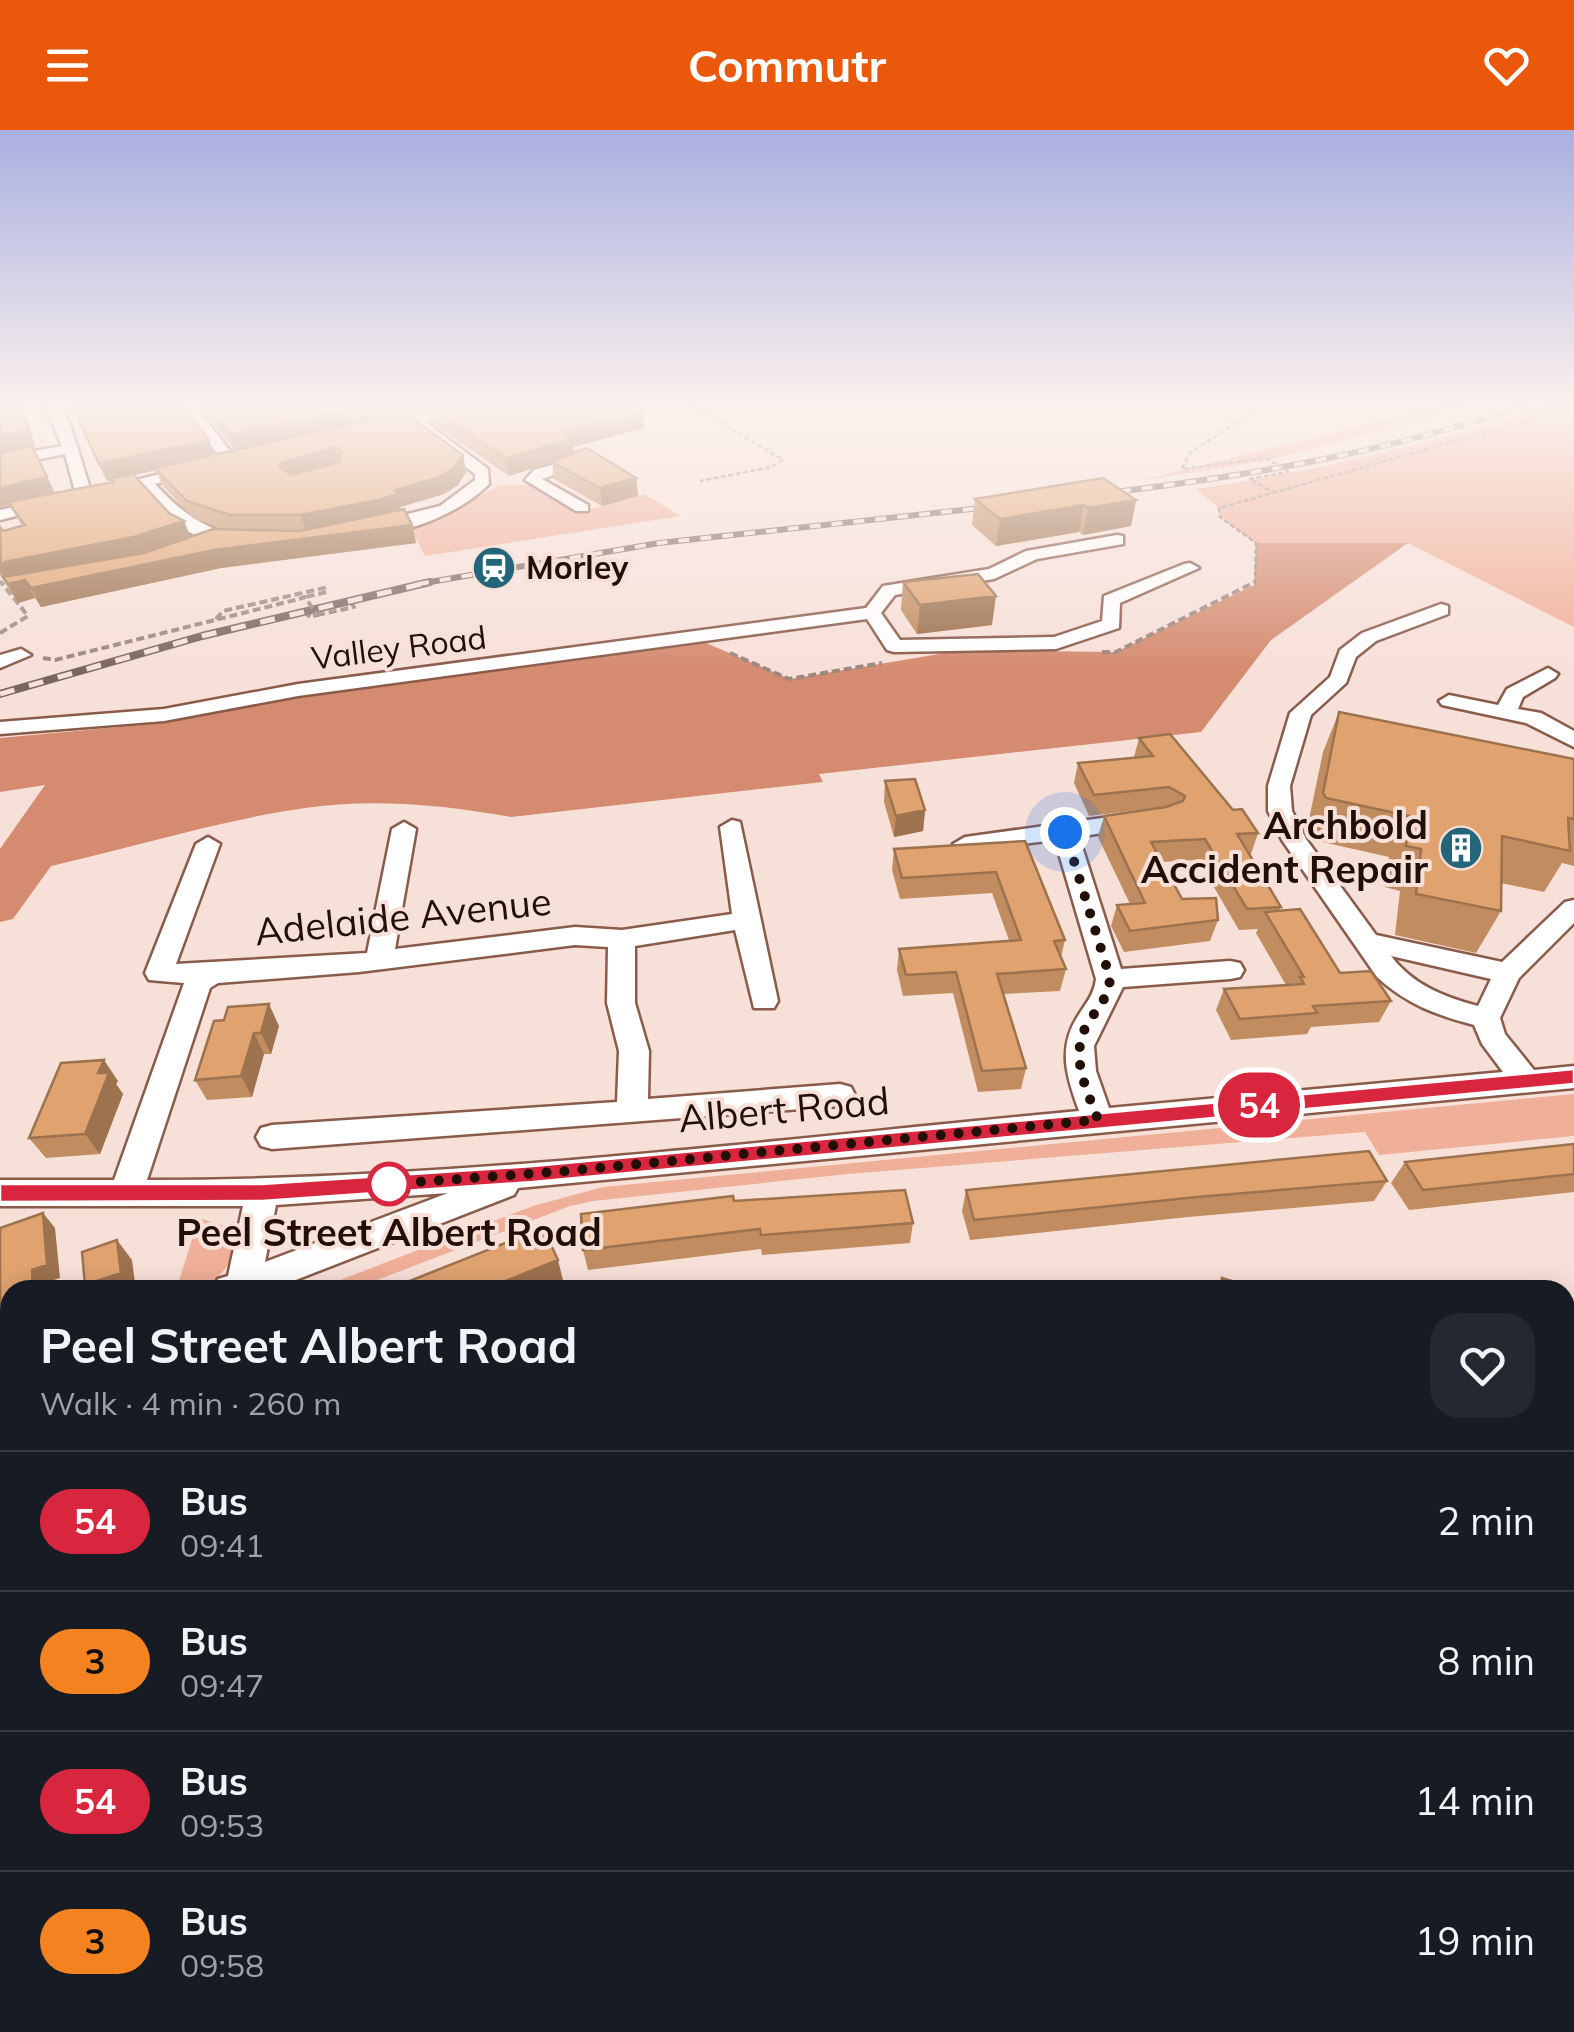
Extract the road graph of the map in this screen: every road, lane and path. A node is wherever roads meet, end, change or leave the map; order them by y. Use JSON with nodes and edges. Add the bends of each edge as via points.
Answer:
{"nodes":[{"id":1,"x":84,"y":495,"type":"edge"},
{"id":2,"x":157,"y":495,"type":"edge"},
{"id":3,"x":476,"y":495,"type":"edge"},
{"id":4,"x":546,"y":495,"type":"edge"},
{"id":5,"x":1263,"y":495,"type":"edge"},
{"id":6,"x":582,"y":508,"type":"dead end"},
{"id":7,"x":1219,"y":508,"type":"dead end"},
{"id":8,"x":4,"y":520,"type":"edge"},
{"id":9,"x":346,"y":532,"type":"edge"},
{"id":10,"x":216,"y":538,"type":"junction"},
{"id":11,"x":1118,"y":540,"type":"dead end"},
{"id":12,"x":257,"y":542,"type":"edge"},
{"id":13,"x":192,"y":551,"type":"edge"},
{"id":14,"x":1190,"y":568,"type":"dead end"},
{"id":15,"x":0,"y":581,"type":"edge"},
{"id":16,"x":20,"y":588,"type":"edge"},
{"id":17,"x":9,"y":591,"type":"junction"},
{"id":18,"x":302,"y":598,"type":"junction"},
{"id":19,"x":352,"y":604,"type":"dead end"},
{"id":20,"x":271,"y":605,"type":"junction"},
{"id":21,"x":1440,"y":610,"type":"dead end"},
{"id":22,"x":872,"y":613,"type":"junction"},
{"id":23,"x":317,"y":615,"type":"junction"},
{"id":24,"x":309,"y":616,"type":"dead end"},
{"id":25,"x":0,"y":633,"type":"edge"},
{"id":26,"x":20,"y":655,"type":"joint"},
{"id":27,"x":0,"y":662,"type":"edge"},
{"id":28,"x":1548,"y":674,"type":"dead end"},
{"id":29,"x":1449,"y":702,"type":"dead end"},
{"id":30,"x":1506,"y":713,"type":"junction"},
{"id":31,"x":0,"y":728,"type":"edge"},
{"id":32,"x":1574,"y":740,"type":"edge"},
{"id":33,"x":1163,"y":818,"type":"edge"},
{"id":34,"x":732,"y":826,"type":"dead end"},
{"id":35,"x":404,"y":829,"type":"dead end"},
{"id":36,"x":1065,"y":832,"type":"junction"},
{"id":37,"x":208,"y":844,"type":"dead end"},
{"id":38,"x":965,"y":844,"type":"edge"},
{"id":39,"x":1574,"y":908,"type":"edge"},
{"id":40,"x":746,"y":920,"type":"junction"},
{"id":41,"x":622,"y":939,"type":"junction"},
{"id":42,"x":1368,"y":942,"type":"junction"},
{"id":43,"x":379,"y":960,"type":"junction"},
{"id":44,"x":1230,"y":970,"type":"dead end"},
{"id":45,"x":1508,"y":973,"type":"junction"},
{"id":46,"x":211,"y":974,"type":"junction"},
{"id":47,"x":1110,"y":978,"type":"junction"},
{"id":48,"x":764,"y":1001,"type":"dead end"},
{"id":49,"x":1486,"y":1018,"type":"junction"},
{"id":50,"x":1574,"y":1076,"type":"edge"},
{"id":51,"x":1525,"y":1080,"type":"junction"},
{"id":52,"x":840,"y":1095,"type":"dead end"},
{"id":53,"x":632,"y":1112,"type":"junction"},
{"id":54,"x":1098,"y":1120,"type":"junction"},
{"id":55,"x":272,"y":1137,"type":"dead end"},
{"id":56,"x":533,"y":1174,"type":"junction"},
{"id":57,"x":0,"y":1193,"type":"edge"},
{"id":58,"x":126,"y":1193,"type":"junction"},
{"id":59,"x":262,"y":1193,"type":"junction"},
{"id":60,"x":239,"y":1280,"type":"edge"},
{"id":61,"x":258,"y":1280,"type":"edge"}],
"edges":[{"from":1,"to":8,"type":"street"},
{"from":2,"to":10,"type":"street","via":[[186,526]]},
{"from":3,"to":9,"type":"street","via":[[436,513]]},
{"from":4,"to":6,"type":"street"},
{"from":5,"to":7,"type":"path"},
{"from":10,"to":12,"type":"street"},
{"from":10,"to":13,"type":"street"},
{"from":11,"to":22,"type":"street","via":[[1032,556],[994,574],[889,590]]},
{"from":14,"to":22,"type":"street","via":[[1111,600],[1112,624],[1056,643],[894,646]]},
{"from":15,"to":17,"type":"path"},
{"from":16,"to":17,"type":"path"},
{"from":17,"to":25,"type":"path","via":[[28,616]]},
{"from":18,"to":20,"type":"path"},
{"from":18,"to":20,"type":"path","via":[[327,592]]},
{"from":18,"to":23,"type":"path","bridge":true},
{"from":19,"to":23,"type":"path"},
{"from":20,"to":26,"type":"path","via":[[55,660]]},
{"from":21,"to":42,"type":"street","via":[[1368,638],[1348,654],[1339,679],[1301,713],[1304,735],[1278,786],[1280,811],[1294,840]]},
{"from":22,"to":31,"type":"street","name":"Valley Road","via":[[264,695],[164,715]]},
{"from":23,"to":24,"type":"path","bridge":true},
{"from":26,"to":27,"type":"street"},
{"from":28,"to":30,"type":"street","via":[[1514,693]]},
{"from":29,"to":30,"type":"street"},
{"from":30,"to":32,"type":"street","via":[[1533,718]]},
{"from":33,"to":36,"type":"street"},
{"from":34,"to":40,"type":"street"},
{"from":35,"to":43,"type":"street"},
{"from":36,"to":38,"type":"street"},
{"from":36,"to":47,"type":"street"},
{"from":37,"to":46,"type":"street","via":[[159,973]]},
{"from":39,"to":45,"type":"street"},
{"from":40,"to":41,"type":"street","name":"Adelaide Avenue"},
{"from":40,"to":48,"type":"street"},
{"from":41,"to":43,"type":"street","name":"Adelaide Avenue","via":[[575,936]]},
{"from":41,"to":53,"type":"street","via":[[621,1003],[634,1051]]},
{"from":42,"to":45,"type":"street"},
{"from":42,"to":49,"type":"street","via":[[1407,988],[1440,1006]]},
{"from":43,"to":46,"type":"street","name":"Adelaide Avenue"},
{"from":44,"to":47,"type":"street"},
{"from":45,"to":49,"type":"street"},
{"from":46,"to":58,"type":"street","name":"Adelaide Avenue","via":[[198,983]]},
{"from":47,"to":54,"type":"street","via":[[1078,1046]]},
{"from":49,"to":51,"type":"street","via":[[1492,1037]]},
{"from":50,"to":51,"type":"street","name":"Albert Road"},
{"from":51,"to":54,"type":"street","name":"Albert Road"},
{"from":52,"to":53,"type":"street"},
{"from":53,"to":55,"type":"street"},
{"from":54,"to":56,"type":"street","name":"Albert Road"},
{"from":56,"to":59,"type":"street","name":"Albert Road"},
{"from":56,"to":61,"type":"street"},
{"from":57,"to":58,"type":"street","name":"Albert Road"},
{"from":58,"to":59,"type":"street","name":"Albert Road"},
{"from":59,"to":60,"type":"street"}]}
